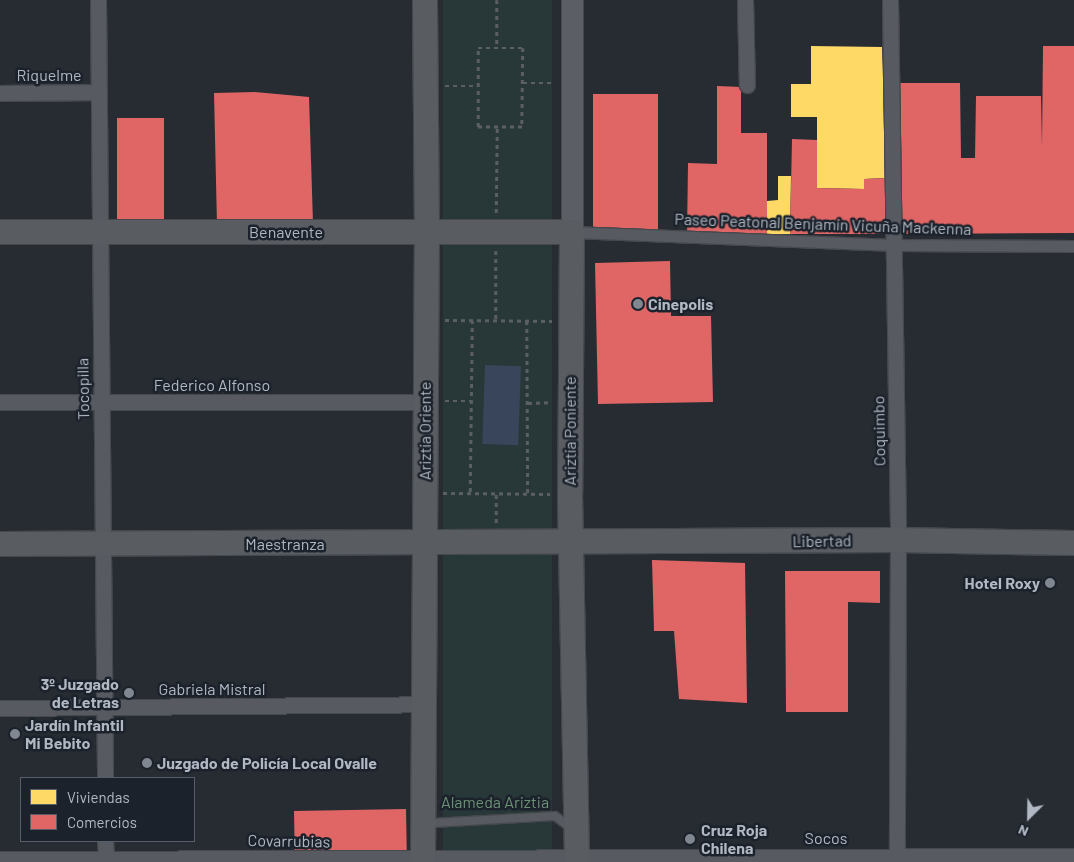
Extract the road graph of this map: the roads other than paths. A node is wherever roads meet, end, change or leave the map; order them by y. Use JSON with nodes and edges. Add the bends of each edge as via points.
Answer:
{"nodes":[{"id":1,"x":98,"y":0,"type":"edge"},
{"id":2,"x":425,"y":0,"type":"edge"},
{"id":3,"x":572,"y":0,"type":"edge"},
{"id":4,"x":745,"y":0,"type":"edge"},
{"id":5,"x":890,"y":0,"type":"edge"},
{"id":6,"x":747,"y":85,"type":"dead end"},
{"id":7,"x":99,"y":92,"type":"junction"},
{"id":8,"x":0,"y":93,"type":"edge"},
{"id":9,"x":0,"y":232,"type":"edge"},
{"id":10,"x":100,"y":232,"type":"junction"},
{"id":11,"x":427,"y":232,"type":"junction"},
{"id":12,"x":572,"y":232,"type":"junction"},
{"id":13,"x":895,"y":245,"type":"junction"},
{"id":14,"x":1074,"y":246,"type":"edge"},
{"id":15,"x":0,"y":402,"type":"edge"},
{"id":16,"x":101,"y":402,"type":"junction"},
{"id":17,"x":425,"y":402,"type":"junction"},
{"id":18,"x":898,"y":540,"type":"junction"},
{"id":19,"x":1074,"y":543,"type":"edge"},
{"id":20,"x":0,"y":544,"type":"edge"},
{"id":21,"x":104,"y":544,"type":"junction"},
{"id":22,"x":424,"y":544,"type":"junction"},
{"id":23,"x":571,"y":544,"type":"junction"},
{"id":24,"x":423,"y":704,"type":"junction"},
{"id":25,"x":105,"y":707,"type":"junction"},
{"id":26,"x":0,"y":708,"type":"edge"},
{"id":27,"x":105,"y":777,"type":"edge"},
{"id":28,"x":577,"y":832,"type":"junction"},
{"id":29,"x":423,"y":834,"type":"junction"},
{"id":30,"x":106,"y":842,"type":"edge"},
{"id":31,"x":1074,"y":856,"type":"edge"},
{"id":32,"x":106,"y":857,"type":"junction"},
{"id":33,"x":0,"y":859,"type":"edge"},
{"id":34,"x":577,"y":859,"type":"edge"},
{"id":35,"x":897,"y":859,"type":"edge"},
{"id":36,"x":423,"y":861,"type":"edge"}],
"edges":[{"from":1,"to":7,"type":"street","name":"Tocopilla"},
{"from":2,"to":11,"type":"main road","name":"Ariztía Oriente"},
{"from":3,"to":12,"type":"main road","name":"Ariztía Poniente"},
{"from":4,"to":6,"type":"street"},
{"from":5,"to":13,"type":"street","name":"Coquimbo"},
{"from":7,"to":8,"type":"street","name":"Riquelme"},
{"from":7,"to":10,"type":"street","name":"Tocopilla"},
{"from":9,"to":10,"type":"main road","name":"Benavente"},
{"from":10,"to":11,"type":"main road","name":"Benavente"},
{"from":10,"to":16,"type":"street","name":"Tocopilla"},
{"from":11,"to":12,"type":"main road","name":"Benavente"},
{"from":11,"to":17,"type":"main road","name":"Ariztía Oriente"},
{"from":12,"to":13,"type":"street","name":"Paseo Peatonal Benjamín Vicuña Mackenna"},
{"from":12,"to":23,"type":"main road","name":"Ariztía Poniente"},
{"from":13,"to":14,"type":"street","name":"Paseo Peatonal Benjamín Vicuña Mackenna"},
{"from":13,"to":18,"type":"street","name":"Coquimbo"},
{"from":15,"to":16,"type":"street","name":"Federico Alfonso"},
{"from":16,"to":17,"type":"street","name":"Federico Alfonso"},
{"from":16,"to":21,"type":"street","name":"Tocopilla"},
{"from":17,"to":22,"type":"main road","name":"Ariztía Oriente"},
{"from":18,"to":19,"type":"main road","name":"Libertad"},
{"from":18,"to":23,"type":"main road","name":"Libertad"},
{"from":18,"to":35,"type":"street","name":"Coquimbo"},
{"from":20,"to":21,"type":"main road","name":"Maestranza"},
{"from":21,"to":22,"type":"main road","name":"Maestranza"},
{"from":21,"to":25,"type":"street","name":"Tocopilla"},
{"from":22,"to":23,"type":"main road","name":"Maestranza"},
{"from":22,"to":24,"type":"main road","name":"Ariztía Oriente"},
{"from":23,"to":28,"type":"main road","name":"Ariztía Poniente"},
{"from":24,"to":25,"type":"street","name":"Gabriela Mistral"},
{"from":24,"to":29,"type":"main road","name":"Ariztía Oriente"},
{"from":25,"to":26,"type":"street","name":"Gabriela Mistral"},
{"from":25,"to":27,"type":"street","name":"Tocopilla"},
{"from":28,"to":29,"type":"lane","via":[[555,816],[433,823]]},
{"from":28,"to":34,"type":"main road","name":"Ariztía Poniente"},
{"from":29,"to":36,"type":"main road","name":"Ariztía Oriente"},
{"from":30,"to":32,"type":"street"},
{"from":31,"to":35,"type":"street","name":"Socos"},
{"from":32,"to":33,"type":"street","name":"Covarrubias"},
{"from":32,"to":36,"type":"street","name":"Covarrubias"},
{"from":34,"to":35,"type":"street","name":"Socos"},
{"from":34,"to":36,"type":"street","name":"Covarrubias"}]}
